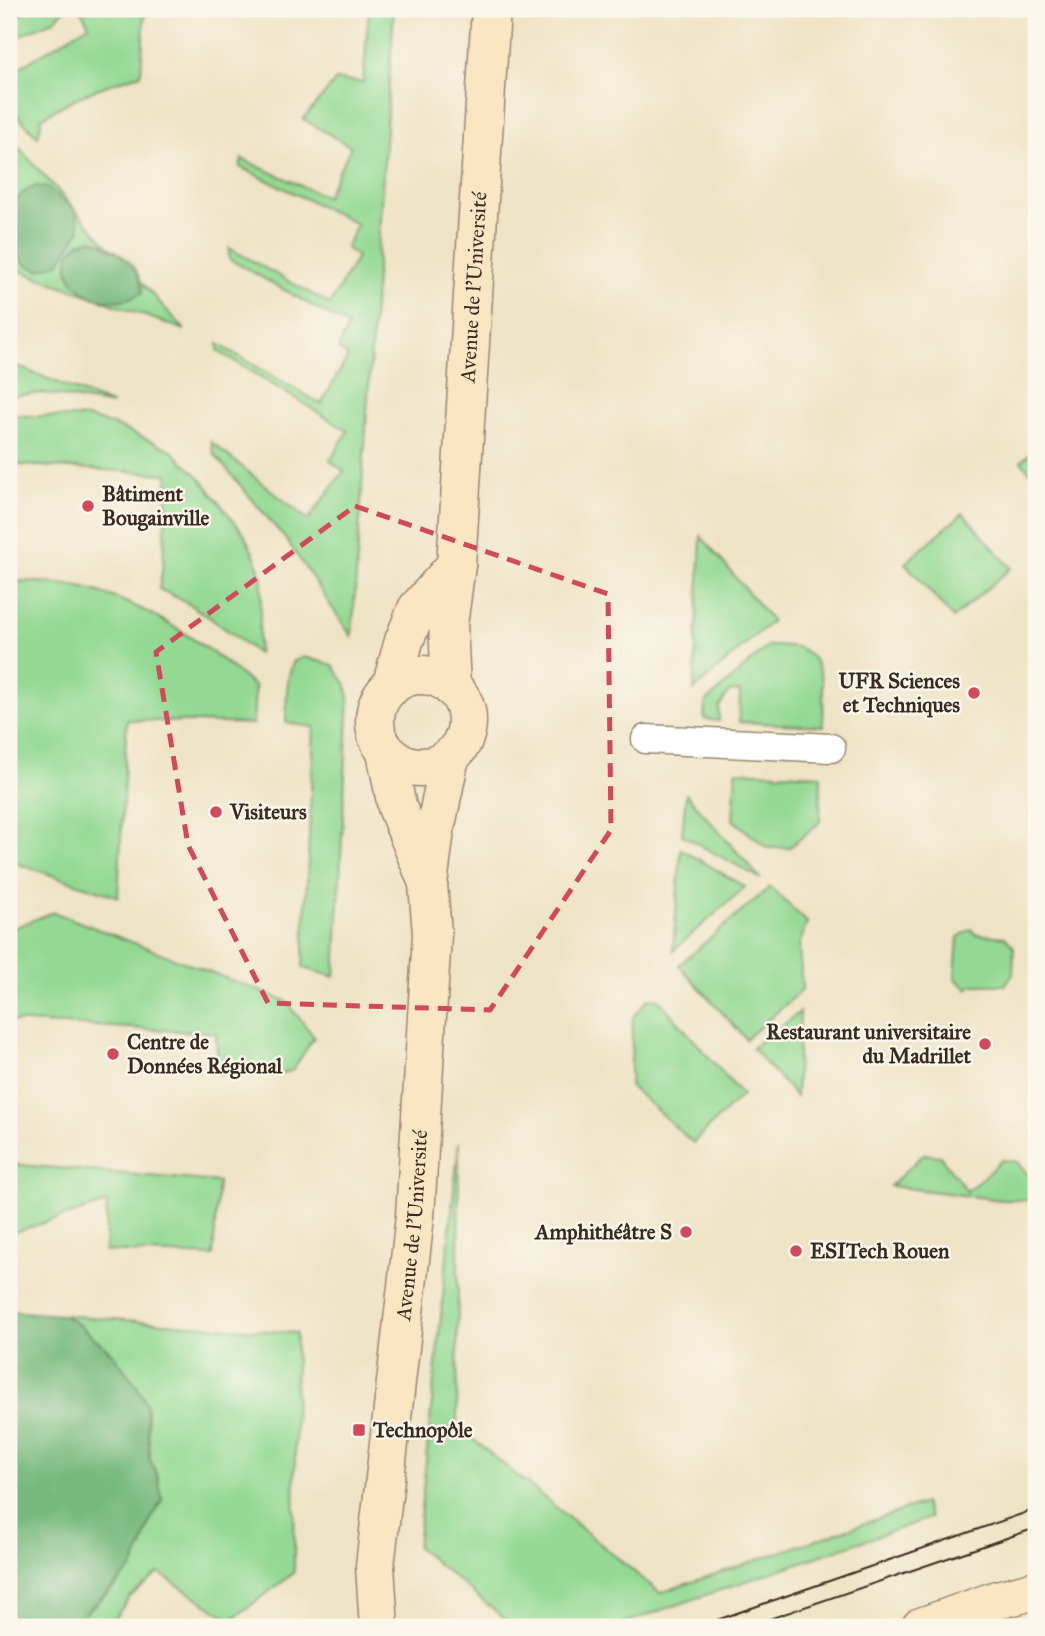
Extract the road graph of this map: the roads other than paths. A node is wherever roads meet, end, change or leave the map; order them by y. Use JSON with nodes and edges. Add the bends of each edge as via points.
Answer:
{"nodes":[{"id":1,"x":491,"y":9,"type":"edge"},
{"id":2,"x":456,"y":565,"type":"junction"},
{"id":3,"x":391,"y":687,"type":"junction"},
{"id":4,"x":451,"y":687,"type":"junction"},
{"id":5,"x":646,"y":739,"type":"dead end"},
{"id":6,"x":831,"y":748,"type":"dead end"},
{"id":7,"x":386,"y":752,"type":"junction"},
{"id":8,"x":450,"y":757,"type":"junction"},
{"id":9,"x":428,"y":884,"type":"junction"},
{"id":10,"x":374,"y":1566,"type":"junction"},
{"id":11,"x":1036,"y":1590,"type":"edge"},
{"id":12,"x":352,"y":1627,"type":"edge"},
{"id":13,"x":379,"y":1627,"type":"edge"},
{"id":14,"x":921,"y":1627,"type":"edge"}],
"edges":[{"from":1,"to":2,"type":"street","name":"Avenue de l'Université"},
{"from":2,"to":3,"type":"street","via":[[417,610]]},
{"from":2,"to":4,"type":"street","name":"Avenue de l'Université","via":[[448,625]]},
{"from":3,"to":4,"type":"street","via":[[415,676]]},
{"from":3,"to":7,"type":"street","via":[[376,709],[378,739]]},
{"from":4,"to":8,"type":"street","via":[[463,703],[466,719],[458,749]]},
{"from":5,"to":6,"type":"street"},
{"from":7,"to":8,"type":"street","via":[[418,767]]},
{"from":7,"to":9,"type":"street","name":"Avenue de l'Université","via":[[397,807]]},
{"from":8,"to":9,"type":"street","name":"Avenue de l'Université"},
{"from":9,"to":10,"type":"street","name":"Avenue de l'Université","via":[[432,934],[415,1216]]},
{"from":10,"to":12,"type":"street","name":"Avenue de l'Université"},
{"from":10,"to":13,"type":"street","name":"Avenue de l'Université"},
{"from":11,"to":14,"type":"street"}]}
